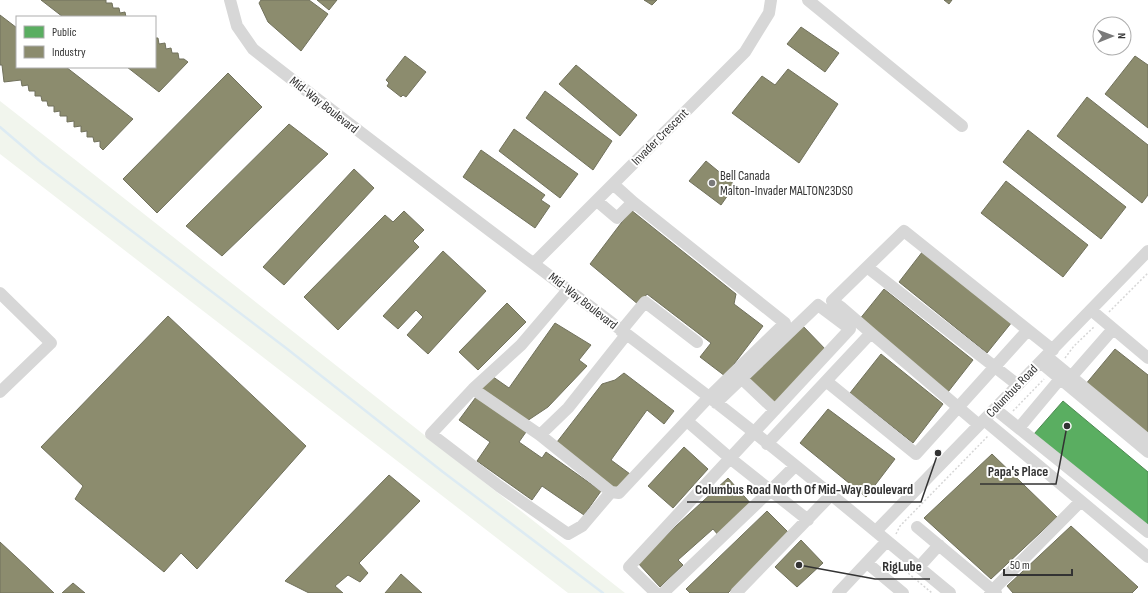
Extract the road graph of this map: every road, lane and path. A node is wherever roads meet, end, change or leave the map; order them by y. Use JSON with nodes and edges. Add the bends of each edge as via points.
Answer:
{"nodes":[{"id":1,"x":230,"y":0,"type":"edge"},
{"id":2,"x":771,"y":0,"type":"edge"},
{"id":3,"x":808,"y":0,"type":"edge"},
{"id":4,"x":962,"y":126,"type":"dead end"},
{"id":5,"x":613,"y":184,"type":"junction"},
{"id":6,"x":597,"y":200,"type":"junction"},
{"id":7,"x":633,"y":202,"type":"junction"},
{"id":8,"x":1147,"y":254,"type":"edge"},
{"id":9,"x":534,"y":263,"type":"junction"},
{"id":10,"x":867,"y":267,"type":"junction"},
{"id":11,"x":1148,"y":273,"type":"edge"},
{"id":12,"x":568,"y":290,"type":"junction"},
{"id":13,"x":0,"y":293,"type":"edge"},
{"id":14,"x":1115,"y":306,"type":"dead end"},
{"id":15,"x":1091,"y":310,"type":"junction"},
{"id":16,"x":838,"y":313,"type":"junction"},
{"id":17,"x":1097,"y":324,"type":"dead end"},
{"id":18,"x":850,"y":329,"type":"junction"},
{"id":19,"x":1114,"y":329,"type":"junction"},
{"id":20,"x":1028,"y":330,"type":"junction"},
{"id":21,"x":623,"y":333,"type":"junction"},
{"id":22,"x":867,"y":337,"type":"junction"},
{"id":23,"x":697,"y":342,"type":"dead end"},
{"id":24,"x":1046,"y":356,"type":"junction"},
{"id":25,"x":1148,"y":358,"type":"edge"},
{"id":26,"x":1063,"y":360,"type":"dead end"},
{"id":27,"x":994,"y":366,"type":"junction"},
{"id":28,"x":1046,"y":376,"type":"dead end"},
{"id":29,"x":741,"y":378,"type":"junction"},
{"id":30,"x":1066,"y":378,"type":"junction"},
{"id":31,"x":826,"y":381,"type":"junction"},
{"id":32,"x":1018,"y":385,"type":"junction"},
{"id":33,"x":473,"y":389,"type":"junction"},
{"id":34,"x":0,"y":392,"type":"edge"},
{"id":35,"x":713,"y":400,"type":"junction"},
{"id":36,"x":958,"y":407,"type":"junction"},
{"id":37,"x":995,"y":409,"type":"junction"},
{"id":38,"x":775,"y":410,"type":"junction"},
{"id":39,"x":1010,"y":414,"type":"dead end"},
{"id":40,"x":687,"y":421,"type":"junction"},
{"id":41,"x":982,"y":422,"type":"junction"},
{"id":42,"x":1020,"y":428,"type":"junction"},
{"id":43,"x":754,"y":433,"type":"junction"},
{"id":44,"x":540,"y":435,"type":"junction"},
{"id":45,"x":986,"y":438,"type":"dead end"},
{"id":46,"x":1148,"y":440,"type":"edge"},
{"id":47,"x":767,"y":444,"type":"junction"},
{"id":48,"x":1148,"y":452,"type":"edge"},
{"id":49,"x":730,"y":459,"type":"junction"},
{"id":50,"x":794,"y":466,"type":"junction"},
{"id":51,"x":611,"y":492,"type":"junction"},
{"id":52,"x":773,"y":492,"type":"junction"},
{"id":53,"x":831,"y":495,"type":"junction"},
{"id":54,"x":1080,"y":502,"type":"junction"},
{"id":55,"x":808,"y":520,"type":"junction"},
{"id":56,"x":900,"y":526,"type":"dead end"},
{"id":57,"x":917,"y":527,"type":"dead end"},
{"id":58,"x":876,"y":531,"type":"junction"},
{"id":59,"x":1148,"y":532,"type":"edge"},
{"id":60,"x":887,"y":540,"type":"junction"},
{"id":61,"x":939,"y":545,"type":"junction"},
{"id":62,"x":1148,"y":558,"type":"edge"},
{"id":63,"x":895,"y":562,"type":"dead end"},
{"id":64,"x":867,"y":563,"type":"junction"},
{"id":65,"x":918,"y":567,"type":"junction"},
{"id":66,"x":948,"y":592,"type":"edge"},
{"id":67,"x":993,"y":592,"type":"edge"},
{"id":68,"x":656,"y":593,"type":"edge"},
{"id":69,"x":663,"y":593,"type":"edge"},
{"id":70,"x":674,"y":593,"type":"edge"},
{"id":71,"x":736,"y":593,"type":"edge"},
{"id":72,"x":838,"y":593,"type":"edge"},
{"id":73,"x":903,"y":593,"type":"edge"},
{"id":74,"x":932,"y":593,"type":"edge"}],
"edges":[{"from":1,"to":9,"type":"street","name":"Mid-Way Boulevard","via":[[236,26],[253,49],[387,154]]},
{"from":2,"to":5,"type":"street","name":"Invader Crescent","via":[[769,13],[745,52]]},
{"from":3,"to":4,"type":"street"},
{"from":5,"to":6,"type":"street","name":"Invader Crescent"},
{"from":5,"to":7,"type":"street"},
{"from":6,"to":7,"type":"street","via":[[617,218]]},
{"from":6,"to":9,"type":"street","name":"Invader Crescent"},
{"from":7,"to":35,"type":"street","via":[[785,323]]},
{"from":8,"to":15,"type":"street","name":"Columbus Road"},
{"from":9,"to":12,"type":"street","name":"Mid-Way Boulevard"},
{"from":10,"to":16,"type":"street","via":[[832,301]]},
{"from":10,"to":20,"type":"street","via":[[904,231]]},
{"from":10,"to":27,"type":"street"},
{"from":11,"to":14,"type":"path"},
{"from":12,"to":21,"type":"street","name":"Mid-Way Boulevard"},
{"from":12,"to":33,"type":"street","via":[[521,345]]},
{"from":13,"to":34,"type":"street","via":[[51,343]]},
{"from":15,"to":19,"type":"street"},
{"from":15,"to":24,"type":"street","name":"Columbus Road"},
{"from":16,"to":18,"type":"street"},
{"from":16,"to":22,"type":"street"},
{"from":16,"to":29,"type":"street","via":[[818,305]]},
{"from":17,"to":26,"type":"path"},
{"from":18,"to":22,"type":"street"},
{"from":18,"to":38,"type":"street"},
{"from":19,"to":25,"type":"street"},
{"from":19,"to":30,"type":"street"},
{"from":20,"to":24,"type":"street"},
{"from":20,"to":27,"type":"street"},
{"from":21,"to":23,"type":"street","via":[[645,302]]},
{"from":21,"to":35,"type":"street","name":"Mid-Way Boulevard"},
{"from":21,"to":44,"type":"street","via":[[568,408]]},
{"from":22,"to":31,"type":"street"},
{"from":22,"to":36,"type":"street"},
{"from":24,"to":30,"type":"street"},
{"from":24,"to":32,"type":"street","name":"Columbus Road"},
{"from":27,"to":32,"type":"street"},
{"from":27,"to":36,"type":"street"},
{"from":28,"to":39,"type":"path"},
{"from":29,"to":35,"type":"street"},
{"from":29,"to":38,"type":"street"},
{"from":30,"to":42,"type":"street"},
{"from":30,"to":46,"type":"street"},
{"from":30,"to":48,"type":"street"},
{"from":31,"to":36,"type":"street","via":[[916,454]]},
{"from":31,"to":47,"type":"street"},
{"from":32,"to":37,"type":"street","name":"Columbus Road"},
{"from":33,"to":44,"type":"street"},
{"from":33,"to":51,"type":"street","via":[[431,434],[499,486],[568,534],[582,526]]},
{"from":35,"to":40,"type":"street"},
{"from":35,"to":43,"type":"street","name":"Mid-Way Boulevard"},
{"from":36,"to":41,"type":"street"},
{"from":37,"to":41,"type":"street","name":"Columbus Road"},
{"from":37,"to":42,"type":"street"},
{"from":38,"to":43,"type":"street"},
{"from":40,"to":49,"type":"street"},
{"from":40,"to":51,"type":"street","via":[[619,493]]},
{"from":41,"to":54,"type":"street"},
{"from":41,"to":58,"type":"street","name":"Columbus Road"},
{"from":42,"to":59,"type":"street"},
{"from":43,"to":47,"type":"street","name":"Mid-Way Boulevard"},
{"from":43,"to":49,"type":"street"},
{"from":44,"to":51,"type":"street"},
{"from":45,"to":56,"type":"path"},
{"from":47,"to":50,"type":"street","name":"Mid-Way Boulevard"},
{"from":49,"to":52,"type":"street"},
{"from":49,"to":68,"type":"street","via":[[629,567]]},
{"from":50,"to":52,"type":"street"},
{"from":50,"to":53,"type":"street","name":"Mid-Way Boulevard"},
{"from":52,"to":55,"type":"street"},
{"from":52,"to":69,"type":"street"},
{"from":52,"to":70,"type":"street"},
{"from":53,"to":55,"type":"street"},
{"from":53,"to":58,"type":"street","name":"Mid-Way Boulevard"},
{"from":54,"to":62,"type":"street"},
{"from":54,"to":67,"type":"street"},
{"from":55,"to":71,"type":"street"},
{"from":57,"to":61,"type":"street"},
{"from":58,"to":60,"type":"street","name":"Mid-Way Boulevard"},
{"from":60,"to":64,"type":"street"},
{"from":60,"to":65,"type":"street","name":"Mid-Way Boulevard"},
{"from":61,"to":65,"type":"street"},
{"from":61,"to":67,"type":"street"},
{"from":63,"to":74,"type":"path"},
{"from":64,"to":72,"type":"street"},
{"from":64,"to":73,"type":"street"},
{"from":65,"to":66,"type":"street","name":"Mid-Way Boulevard"}]}
